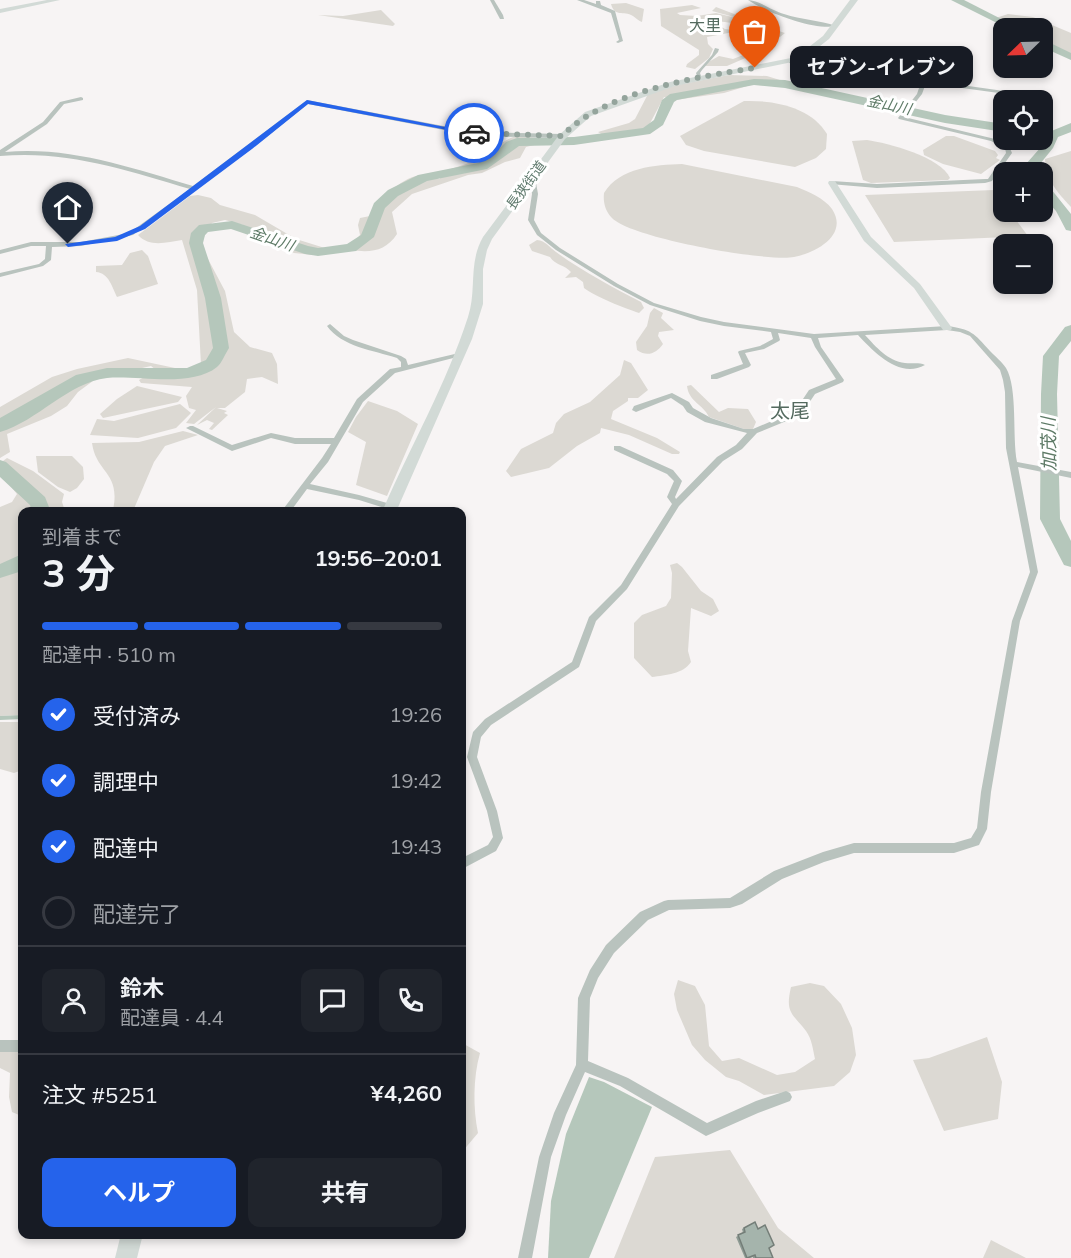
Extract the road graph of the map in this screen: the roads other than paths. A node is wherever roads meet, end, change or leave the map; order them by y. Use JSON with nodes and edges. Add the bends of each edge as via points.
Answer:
{"nodes":[{"id":1,"x":57,"y":0,"type":"edge"},
{"id":2,"x":492,"y":0,"type":"edge"},
{"id":3,"x":579,"y":0,"type":"edge"},
{"id":4,"x":750,"y":0,"type":"edge"},
{"id":5,"x":854,"y":0,"type":"edge"},
{"id":6,"x":598,"y":3,"type":"edge"},
{"id":7,"x":0,"y":11,"type":"edge"},
{"id":8,"x":502,"y":18,"type":"dead end"},
{"id":9,"x":834,"y":26,"type":"junction"},
{"id":10,"x":618,"y":42,"type":"dead end"},
{"id":11,"x":717,"y":49,"type":"dead end"},
{"id":12,"x":790,"y":62,"type":"junction"},
{"id":13,"x":700,"y":78,"type":"junction"},
{"id":14,"x":924,"y":81,"type":"junction"},
{"id":15,"x":993,"y":91,"type":"edge"},
{"id":16,"x":81,"y":99,"type":"dead end"},
{"id":17,"x":560,"y":139,"type":"junction"},
{"id":18,"x":0,"y":153,"type":"edge"},
{"id":19,"x":532,"y":177,"type":"junction"},
{"id":20,"x":832,"y":183,"type":"joint"},
{"id":21,"x":194,"y":188,"type":"junction"},
{"id":22,"x":49,"y":245,"type":"junction"},
{"id":23,"x":0,"y":252,"type":"edge"},
{"id":24,"x":0,"y":275,"type":"edge"},
{"id":25,"x":330,"y":326,"type":"dead end"},
{"id":26,"x":947,"y":328,"type":"junction"},
{"id":27,"x":774,"y":330,"type":"junction"},
{"id":28,"x":860,"y":334,"type":"junction"},
{"id":29,"x":814,"y":336,"type":"junction"},
{"id":30,"x":459,"y":355,"type":"junction"},
{"id":31,"x":921,"y":365,"type":"dead end"},
{"id":32,"x":405,"y":368,"type":"junction"},
{"id":33,"x":714,"y":377,"type":"dead end"},
{"id":34,"x":636,"y":410,"type":"dead end"},
{"id":35,"x":190,"y":428,"type":"dead end"},
{"id":36,"x":754,"y":431,"type":"junction"},
{"id":37,"x":338,"y":441,"type":"junction"},
{"id":38,"x":617,"y":448,"type":"dead end"},
{"id":39,"x":1014,"y":464,"type":"junction"},
{"id":40,"x":1071,"y":476,"type":"edge"},
{"id":41,"x":305,"y":486,"type":"junction"},
{"id":42,"x":676,"y":504,"type":"junction"},
{"id":43,"x":289,"y":507,"type":"edge"},
{"id":44,"x":386,"y":507,"type":"edge"},
{"id":45,"x":391,"y":507,"type":"edge"},
{"id":46,"x":466,"y":862,"type":"edge"},
{"id":47,"x":0,"y":1046,"type":"edge"},
{"id":48,"x":18,"y":1046,"type":"edge"},
{"id":49,"x":582,"y":1065,"type":"junction"},
{"id":50,"x":786,"y":1097,"type":"dead end"},
{"id":51,"x":131,"y":1239,"type":"edge"},
{"id":52,"x":126,"y":1258,"type":"edge"},
{"id":53,"x":525,"y":1258,"type":"edge"}],
"edges":[{"from":1,"to":7,"type":"street"},
{"from":2,"to":8,"type":"street"},
{"from":3,"to":6,"type":"street"},
{"from":4,"to":9,"type":"street","via":[[778,15]]},
{"from":5,"to":9,"type":"main road","name":"長狭街道"},
{"from":6,"to":10,"type":"street","via":[[613,12],[621,40]]},
{"from":9,"to":12,"type":"main road","name":"長狭街道","via":[[811,52]]},
{"from":11,"to":13,"type":"street","via":[[716,56],[703,64],[698,73]]},
{"from":12,"to":13,"type":"main road","name":"長狭街道"},
{"from":12,"to":14,"type":"street"},
{"from":13,"to":17,"type":"main road","name":"長狭街道","via":[[595,110]]},
{"from":14,"to":15,"type":"street"},
{"from":14,"to":20,"type":"street","via":[[920,94],[901,118],[993,140],[1007,147],[1010,153],[990,180],[877,186]]},
{"from":16,"to":18,"type":"street","via":[[62,103],[45,123]]},
{"from":17,"to":19,"type":"main road","name":"長狭街道"},
{"from":17,"to":21,"type":"street","via":[[475,134],[307,102]]},
{"from":18,"to":21,"type":"street","via":[[20,150],[68,155]]},
{"from":19,"to":27,"type":"street","via":[[532,225],[558,249],[652,304],[724,324]]},
{"from":19,"to":30,"type":"main road","name":"長狭街道","via":[[480,252],[477,309]]},
{"from":20,"to":26,"type":"street","via":[[867,239],[917,286]]},
{"from":21,"to":22,"type":"street","via":[[131,234],[81,244]]},
{"from":22,"to":23,"type":"street","via":[[33,244]]},
{"from":22,"to":24,"type":"street","via":[[48,260],[41,265]]},
{"from":25,"to":32,"type":"street","via":[[352,342],[399,357]]},
{"from":26,"to":28,"type":"street"},
{"from":26,"to":39,"type":"street","via":[[972,335],[1003,369],[1009,392]]},
{"from":27,"to":29,"type":"street"},
{"from":27,"to":33,"type":"street","via":[[777,340],[741,352],[747,365]]},
{"from":28,"to":29,"type":"street"},
{"from":28,"to":31,"type":"street","via":[[887,360],[904,367]]},
{"from":29,"to":36,"type":"street","via":[[840,380],[812,392],[798,413]]},
{"from":30,"to":32,"type":"street"},
{"from":30,"to":45,"type":"main road","name":"長狭街道"},
{"from":32,"to":37,"type":"street","via":[[393,371],[360,401]]},
{"from":34,"to":36,"type":"street","via":[[672,394],[708,420]]},
{"from":35,"to":37,"type":"street","via":[[231,448],[271,435],[295,441]]},
{"from":36,"to":42,"type":"street"},
{"from":37,"to":41,"type":"street"},
{"from":38,"to":42,"type":"street","via":[[670,472],[678,481],[671,497]]},
{"from":39,"to":40,"type":"street"},
{"from":39,"to":49,"type":"street","via":[[1034,572],[1016,621],[982,829],[975,842],[954,848],[839,851],[778,875],[738,900],[668,905],[644,916],[610,949],[584,998]]},
{"from":41,"to":43,"type":"street"},
{"from":41,"to":44,"type":"street","via":[[368,498]]},
{"from":42,"to":46,"type":"street","via":[[624,587],[592,619],[576,664],[488,722],[476,735],[472,757],[498,838],[492,848]]},
{"from":47,"to":48,"type":"street"},
{"from":49,"to":50,"type":"street","via":[[624,1082],[706,1130]]},
{"from":49,"to":53,"type":"street","via":[[545,1157]]},
{"from":51,"to":52,"type":"main road"}]}
